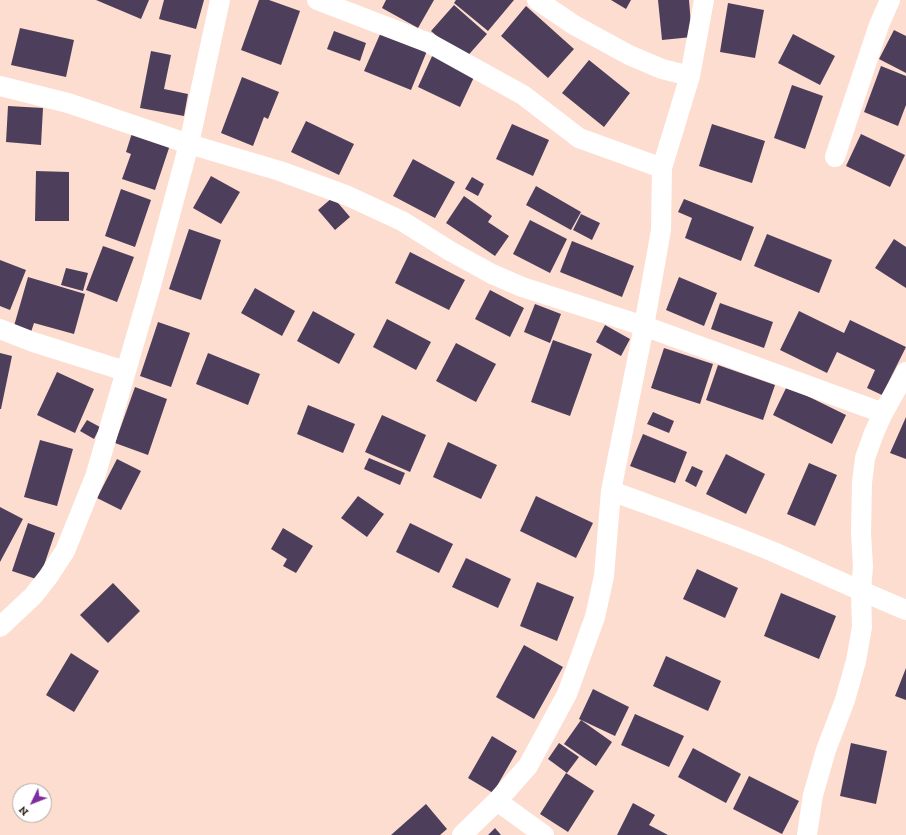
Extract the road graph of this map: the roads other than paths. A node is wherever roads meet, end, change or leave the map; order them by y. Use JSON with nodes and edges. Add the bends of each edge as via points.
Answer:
{"nodes":[{"id":1,"x":220,"y":0,"type":"edge"},
{"id":2,"x":316,"y":0,"type":"edge"},
{"id":3,"x":537,"y":0,"type":"edge"},
{"id":4,"x":704,"y":0,"type":"edge"},
{"id":5,"x":890,"y":0,"type":"edge"},
{"id":6,"x":690,"y":76,"type":"junction"},
{"id":7,"x":0,"y":86,"type":"edge"},
{"id":8,"x":189,"y":144,"type":"junction"},
{"id":9,"x":835,"y":157,"type":"dead end"},
{"id":10,"x":662,"y":168,"type":"junction"},
{"id":11,"x":644,"y":326,"type":"junction"},
{"id":12,"x":0,"y":329,"type":"edge"},
{"id":13,"x":125,"y":371,"type":"junction"},
{"id":14,"x":906,"y":372,"type":"edge"},
{"id":15,"x":900,"y":395,"type":"edge"},
{"id":16,"x":883,"y":413,"type":"junction"},
{"id":17,"x":611,"y":491,"type":"junction"},
{"id":18,"x":861,"y":592,"type":"junction"},
{"id":19,"x":906,"y":610,"type":"edge"},
{"id":20,"x":0,"y":627,"type":"edge"},
{"id":21,"x":497,"y":801,"type":"junction"},
{"id":22,"x":462,"y":835,"type":"edge"},
{"id":23,"x":544,"y":835,"type":"edge"},
{"id":24,"x":807,"y":835,"type":"edge"}],
"edges":[{"from":1,"to":8,"type":"street"},
{"from":2,"to":10,"type":"street","via":[[429,44],[523,95],[579,138]]},
{"from":3,"to":6,"type":"street","via":[[574,25],[629,55],[662,69]]},
{"from":4,"to":6,"type":"street"},
{"from":5,"to":9,"type":"street"},
{"from":6,"to":10,"type":"street"},
{"from":7,"to":8,"type":"street","via":[[68,103]]},
{"from":8,"to":11,"type":"street","via":[[280,171],[348,196],[402,221],[492,274],[522,287]]},
{"from":8,"to":13,"type":"street"},
{"from":10,"to":11,"type":"street","via":[[661,230]]},
{"from":11,"to":16,"type":"street"},
{"from":11,"to":17,"type":"street"},
{"from":12,"to":13,"type":"street","via":[[47,347]]},
{"from":13,"to":20,"type":"street","via":[[95,477],[65,550],[33,596]]},
{"from":14,"to":15,"type":"street"},
{"from":15,"to":16,"type":"street"},
{"from":16,"to":18,"type":"street","via":[[864,464]]},
{"from":17,"to":18,"type":"street","via":[[705,524]]},
{"from":17,"to":21,"type":"street","via":[[604,576],[595,617],[580,659],[567,694],[528,766]]},
{"from":18,"to":19,"type":"street"},
{"from":18,"to":24,"type":"street","via":[[862,627],[856,661],[813,795]]},
{"from":21,"to":22,"type":"street"},
{"from":21,"to":23,"type":"street"}]}
